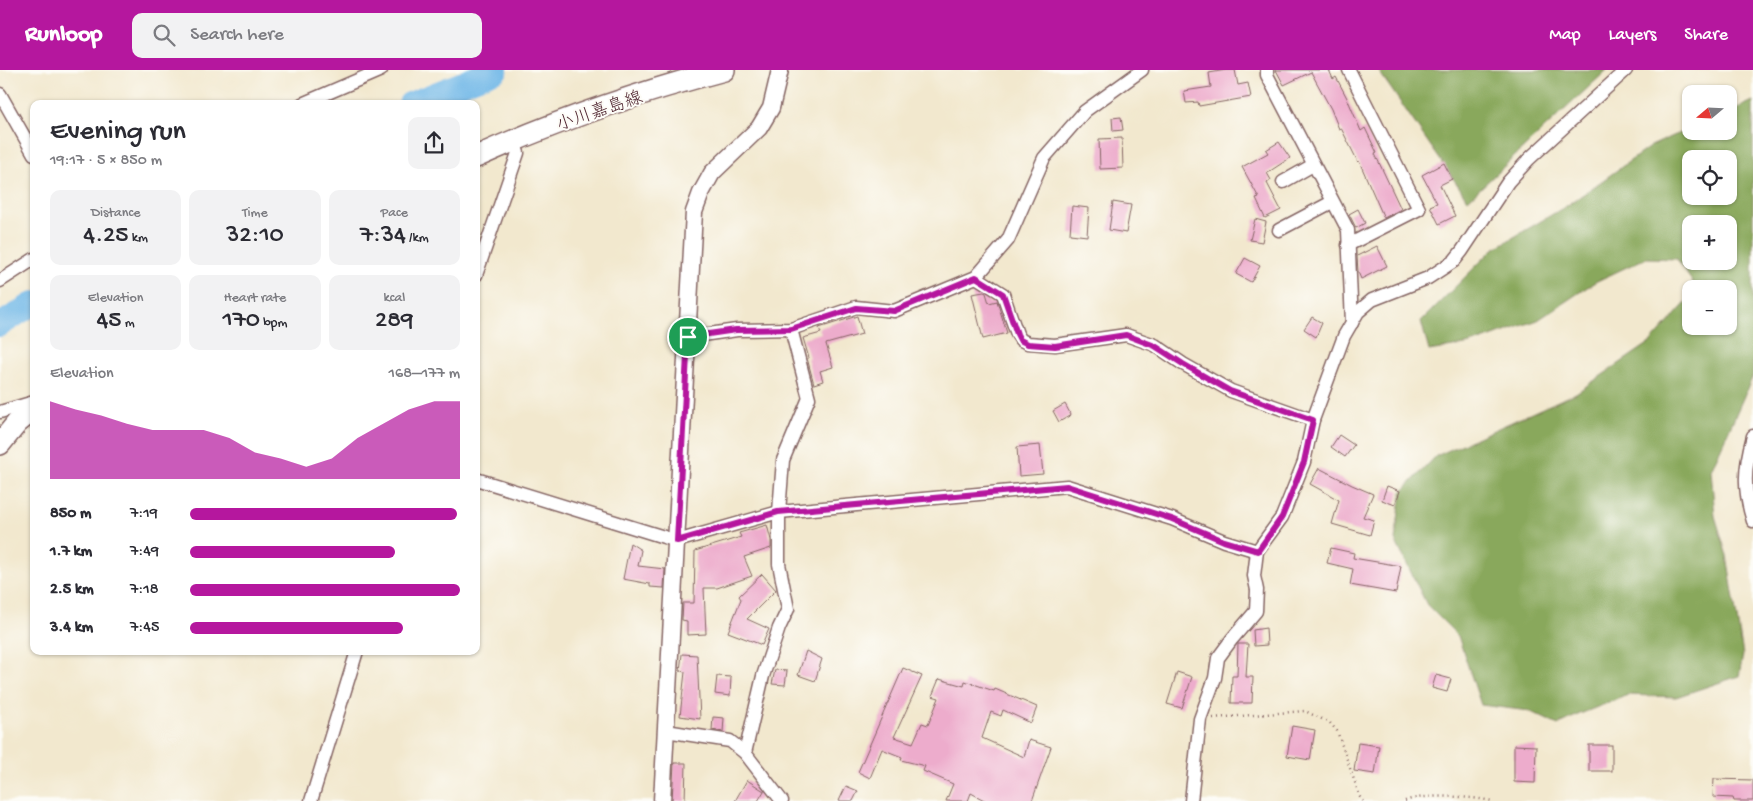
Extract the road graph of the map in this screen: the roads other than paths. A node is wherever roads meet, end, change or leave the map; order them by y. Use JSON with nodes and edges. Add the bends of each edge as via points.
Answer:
{"nodes":[{"id":1,"x":381,"y":70,"type":"edge"},
{"id":2,"x":724,"y":70,"type":"edge"},
{"id":3,"x":780,"y":70,"type":"edge"},
{"id":4,"x":1142,"y":70,"type":"edge"},
{"id":5,"x":1267,"y":70,"type":"edge"},
{"id":6,"x":1349,"y":70,"type":"edge"},
{"id":7,"x":1626,"y":70,"type":"edge"},
{"id":8,"x":0,"y":94,"type":"edge"},
{"id":9,"x":311,"y":100,"type":"edge"},
{"id":10,"x":514,"y":140,"type":"junction"},
{"id":11,"x":30,"y":147,"type":"edge"},
{"id":12,"x":480,"y":154,"type":"edge"},
{"id":13,"x":1313,"y":165,"type":"junction"},
{"id":14,"x":1283,"y":182,"type":"dead end"},
{"id":15,"x":1332,"y":202,"type":"junction"},
{"id":16,"x":1280,"y":230,"type":"dead end"},
{"id":17,"x":1348,"y":245,"type":"junction"},
{"id":18,"x":30,"y":261,"type":"edge"},
{"id":19,"x":480,"y":263,"type":"edge"},
{"id":20,"x":976,"y":277,"type":"junction"},
{"id":21,"x":0,"y":280,"type":"edge"},
{"id":22,"x":1352,"y":323,"type":"junction"},
{"id":23,"x":791,"y":329,"type":"junction"},
{"id":24,"x":688,"y":337,"type":"junction"},
{"id":25,"x":30,"y":403,"type":"edge"},
{"id":26,"x":0,"y":412,"type":"edge"},
{"id":27,"x":30,"y":412,"type":"edge"},
{"id":28,"x":1313,"y":420,"type":"junction"},
{"id":29,"x":1753,"y":436,"type":"edge"},
{"id":30,"x":0,"y":444,"type":"edge"},
{"id":31,"x":480,"y":480,"type":"edge"},
{"id":32,"x":778,"y":512,"type":"junction"},
{"id":33,"x":1753,"y":521,"type":"edge"},
{"id":34,"x":677,"y":541,"type":"junction"},
{"id":35,"x":1258,"y":551,"type":"junction"},
{"id":36,"x":356,"y":655,"type":"edge"},
{"id":37,"x":666,"y":731,"type":"junction"},
{"id":38,"x":745,"y":752,"type":"junction"},
{"id":39,"x":311,"y":801,"type":"edge"},
{"id":40,"x":662,"y":801,"type":"edge"},
{"id":41,"x":782,"y":801,"type":"edge"},
{"id":42,"x":1192,"y":801,"type":"edge"}],
"edges":[{"from":1,"to":9,"type":"street"},
{"from":2,"to":10,"type":"main road","name":"小川嘉島線"},
{"from":3,"to":24,"type":"street","via":[[771,108],[759,128],[712,173],[694,212]]},
{"from":4,"to":20,"type":"street","via":[[1085,112],[1044,158],[1008,240]]},
{"from":5,"to":13,"type":"street"},
{"from":6,"to":17,"type":"street","via":[[1419,209]]},
{"from":7,"to":22,"type":"street","via":[[1508,182],[1454,261],[1428,278],[1372,300],[1358,312]]},
{"from":8,"to":11,"type":"street"},
{"from":10,"to":12,"type":"main road","name":"小川嘉島線"},
{"from":10,"to":19,"type":"street","via":[[518,153]]},
{"from":13,"to":14,"type":"street"},
{"from":13,"to":15,"type":"street"},
{"from":15,"to":16,"type":"street"},
{"from":15,"to":17,"type":"street","via":[[1348,230]]},
{"from":17,"to":22,"type":"street"},
{"from":18,"to":21,"type":"street"},
{"from":20,"to":23,"type":"street","via":[[894,311],[856,308]]},
{"from":20,"to":28,"type":"street","via":[[1003,294],[1020,340],[1028,344],[1055,346],[1126,335],[1155,346],[1230,391]]},
{"from":22,"to":28,"type":"street","via":[[1344,336]]},
{"from":23,"to":24,"type":"street","via":[[736,330]]},
{"from":23,"to":32,"type":"street","via":[[809,398],[782,460]]},
{"from":24,"to":34,"type":"street"},
{"from":25,"to":26,"type":"street"},
{"from":27,"to":30,"type":"main road"},
{"from":28,"to":35,"type":"street","via":[[1304,462],[1282,517]]},
{"from":29,"to":33,"type":"street","via":[[1745,479],[1746,500]]},
{"from":31,"to":34,"type":"street"},
{"from":32,"to":34,"type":"street"},
{"from":32,"to":35,"type":"street","via":[[1067,486],[1172,519]]},
{"from":32,"to":38,"type":"street","via":[[779,564],[788,610],[762,676]]},
{"from":34,"to":37,"type":"street"},
{"from":35,"to":42,"type":"street","via":[[1254,576],[1256,611],[1218,658],[1215,678],[1200,719]]},
{"from":36,"to":39,"type":"street"},
{"from":37,"to":38,"type":"street","via":[[730,741]]},
{"from":37,"to":40,"type":"street"},
{"from":38,"to":41,"type":"street"}]}
